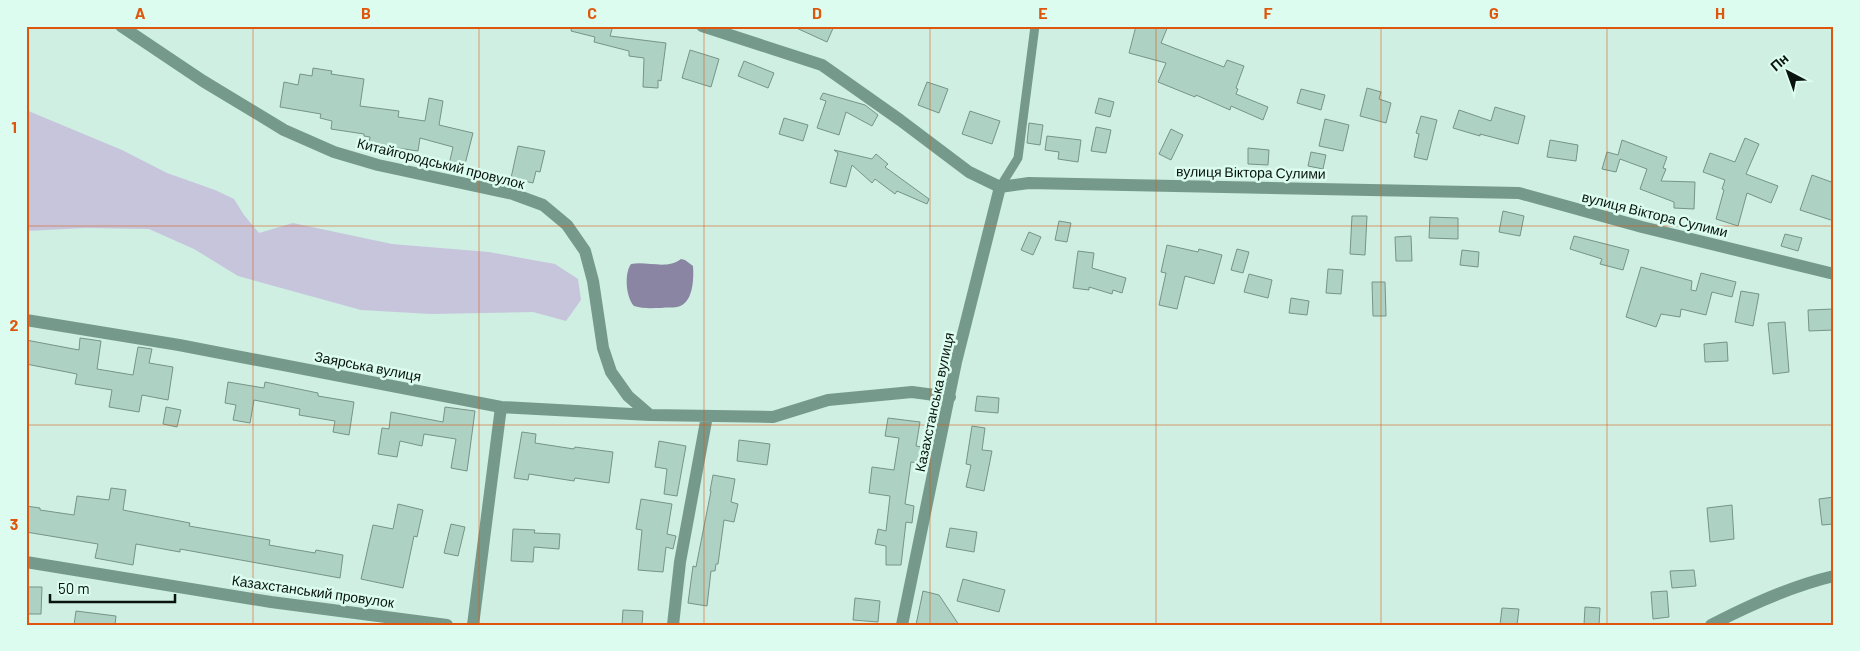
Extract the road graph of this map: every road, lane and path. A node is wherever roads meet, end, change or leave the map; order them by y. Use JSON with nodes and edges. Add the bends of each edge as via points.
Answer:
{"nodes":[{"id":1,"x":122,"y":26,"type":"edge"},
{"id":2,"x":702,"y":26,"type":"edge"},
{"id":3,"x":1035,"y":26,"type":"edge"},
{"id":4,"x":1000,"y":187,"type":"junction"},
{"id":5,"x":1834,"y":274,"type":"edge"},
{"id":6,"x":26,"y":320,"type":"edge"},
{"id":7,"x":950,"y":397,"type":"junction"},
{"id":8,"x":502,"y":407,"type":"junction"},
{"id":9,"x":650,"y":415,"type":"junction"},
{"id":10,"x":707,"y":416,"type":"junction"},
{"id":11,"x":26,"y":562,"type":"edge"},
{"id":12,"x":1834,"y":576,"type":"edge"},
{"id":13,"x":447,"y":625,"type":"edge"},
{"id":14,"x":474,"y":625,"type":"edge"},
{"id":15,"x":673,"y":625,"type":"edge"},
{"id":16,"x":902,"y":625,"type":"edge"},
{"id":17,"x":1711,"y":625,"type":"edge"}],
"edges":[{"from":1,"to":9,"type":"street","name":"Китайгородський провулок","via":[[276,125],[334,152],[378,165],[514,194],[543,205],[568,225],[585,251],[593,281],[602,348],[611,372],[628,396]]},
{"from":2,"to":4,"type":"street","via":[[822,65],[969,172]]},
{"from":3,"to":4,"type":"lane","via":[[1018,158]]},
{"from":4,"to":5,"type":"street","name":"вулиця Віктора Сулими","via":[[1029,183],[1518,193],[1642,228]]},
{"from":4,"to":7,"type":"street","name":"Казахстанська вулиця"},
{"from":6,"to":8,"type":"street","name":"Заярська вулиця","via":[[179,345]]},
{"from":7,"to":10,"type":"street","name":"Заярська вулиця","via":[[912,392],[828,400],[773,417]]},
{"from":7,"to":16,"type":"street","name":"Казахстанська вулиця"},
{"from":8,"to":9,"type":"street","name":"Заярська вулиця"},
{"from":8,"to":14,"type":"street"},
{"from":9,"to":10,"type":"street","name":"Заярська вулиця"},
{"from":10,"to":15,"type":"street","via":[[680,562]]},
{"from":11,"to":13,"type":"street","name":"Казахстанський провулок","via":[[271,602]]},
{"from":12,"to":17,"type":"street","via":[[1804,583]]}]}
